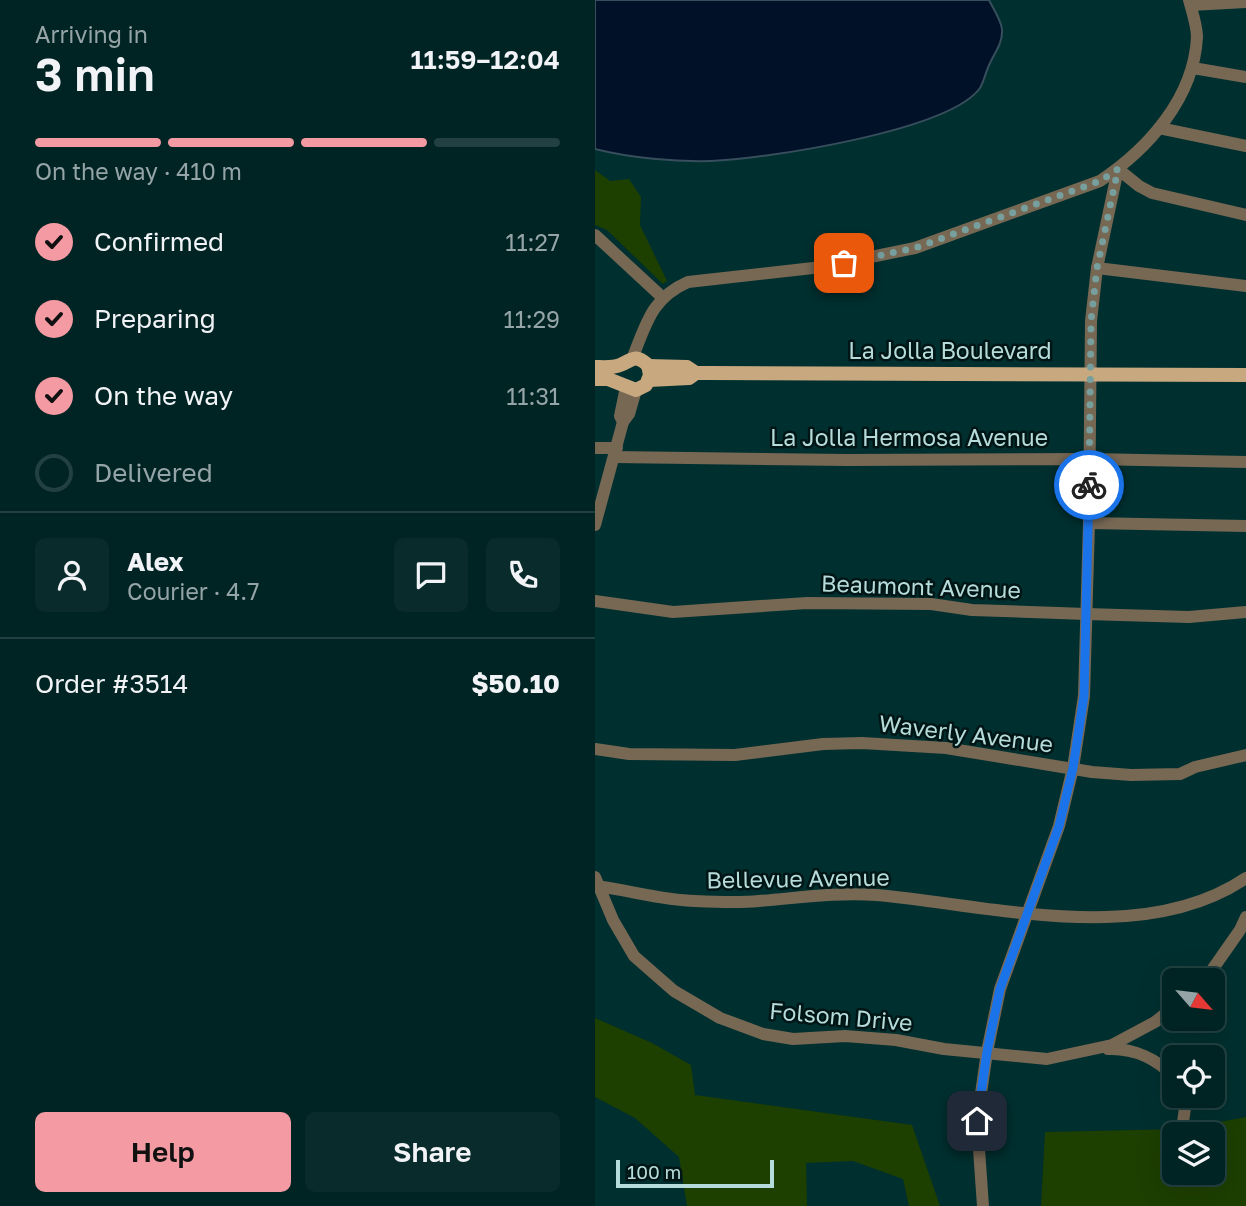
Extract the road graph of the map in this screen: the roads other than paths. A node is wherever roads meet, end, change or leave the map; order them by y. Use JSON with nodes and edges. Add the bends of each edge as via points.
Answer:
{"nodes":[{"id":1,"x":1246,"y":2,"type":"edge"},
{"id":2,"x":1190,"y":3,"type":"edge"},
{"id":3,"x":1193,"y":68,"type":"junction"},
{"id":4,"x":1246,"y":76,"type":"edge"},
{"id":5,"x":1159,"y":128,"type":"junction"},
{"id":6,"x":1246,"y":146,"type":"edge"},
{"id":7,"x":1118,"y":169,"type":"junction"},
{"id":8,"x":1246,"y":215,"type":"edge"},
{"id":9,"x":595,"y":235,"type":"edge"},
{"id":10,"x":1097,"y":268,"type":"junction"},
{"id":11,"x":1246,"y":286,"type":"edge"},
{"id":12,"x":662,"y":297,"type":"junction"},
{"id":13,"x":639,"y":366,"type":"junction"},
{"id":14,"x":595,"y":367,"type":"edge"},
{"id":15,"x":1090,"y":373,"type":"junction"},
{"id":16,"x":1246,"y":375,"type":"edge"},
{"id":17,"x":595,"y":379,"type":"edge"},
{"id":18,"x":628,"y":387,"type":"junction"},
{"id":19,"x":595,"y":448,"type":"edge"},
{"id":20,"x":615,"y":452,"type":"junction"},
{"id":21,"x":1089,"y":459,"type":"junction"},
{"id":22,"x":1246,"y":462,"type":"edge"},
{"id":23,"x":1089,"y":523,"type":"junction"},
{"id":24,"x":595,"y":525,"type":"edge"},
{"id":25,"x":1246,"y":526,"type":"edge"},
{"id":26,"x":595,"y":601,"type":"edge"},
{"id":27,"x":1246,"y":612,"type":"edge"},
{"id":28,"x":1086,"y":614,"type":"junction"},
{"id":29,"x":595,"y":749,"type":"edge"},
{"id":30,"x":1246,"y":755,"type":"edge"},
{"id":31,"x":1073,"y":768,"type":"junction"},
{"id":32,"x":1246,"y":878,"type":"edge"},
{"id":33,"x":596,"y":883,"type":"edge"},
{"id":34,"x":1029,"y":913,"type":"junction"},
{"id":35,"x":1246,"y":917,"type":"edge"},
{"id":36,"x":1213,"y":968,"type":"edge"},
{"id":37,"x":1162,"y":1016,"type":"edge"},
{"id":38,"x":1094,"y":1049,"type":"junction"},
{"id":39,"x":987,"y":1052,"type":"junction"},
{"id":40,"x":1162,"y":1066,"type":"edge"},
{"id":41,"x":1185,"y":1108,"type":"edge"},
{"id":42,"x":1183,"y":1122,"type":"dead end"},
{"id":43,"x":983,"y":1206,"type":"edge"}],
"edges":[{"from":1,"to":2,"type":"street"},
{"from":2,"to":3,"type":"street","via":[[1197,34]]},
{"from":3,"to":4,"type":"street"},
{"from":3,"to":5,"type":"street"},
{"from":5,"to":6,"type":"street"},
{"from":5,"to":7,"type":"street"},
{"from":7,"to":8,"type":"street","via":[[1152,193]]},
{"from":7,"to":10,"type":"street"},
{"from":7,"to":12,"type":"street","via":[[1100,181],[915,248],[822,267],[688,282]]},
{"from":9,"to":12,"type":"street"},
{"from":10,"to":11,"type":"street"},
{"from":10,"to":15,"type":"street"},
{"from":12,"to":13,"type":"street","via":[[646,328]]},
{"from":13,"to":14,"type":"main road","name":"La Jolla Boulevard"},
{"from":13,"to":15,"type":"main road","name":"La Jolla Boulevard","via":[[689,378],[696,373]]},
{"from":13,"to":18,"type":"main road","via":[[619,374]]},
{"from":13,"to":18,"type":"main road","via":[[646,385]]},
{"from":15,"to":16,"type":"main road","name":"La Jolla Boulevard"},
{"from":15,"to":21,"type":"street"},
{"from":17,"to":18,"type":"main road"},
{"from":18,"to":20,"type":"street"},
{"from":19,"to":20,"type":"street","name":"La Jolla Hermosa Avenue"},
{"from":20,"to":21,"type":"street","name":"La Jolla Hermosa Avenue","via":[[847,460]]},
{"from":20,"to":24,"type":"street"},
{"from":21,"to":22,"type":"street","name":"La Jolla Hermosa Avenue"},
{"from":21,"to":23,"type":"street"},
{"from":23,"to":25,"type":"street"},
{"from":23,"to":28,"type":"street"},
{"from":26,"to":28,"type":"street","name":"Beaumont Avenue","via":[[673,612],[807,603],[932,604]]},
{"from":27,"to":28,"type":"street","name":"Beaumont Avenue","via":[[1189,617]]},
{"from":28,"to":31,"type":"street","via":[[1084,696]]},
{"from":29,"to":31,"type":"street","name":"Waverly Avenue","via":[[629,754],[735,755],[862,743],[946,748]]},
{"from":30,"to":31,"type":"street","name":"Waverly Avenue","via":[[1179,774],[1131,775]]},
{"from":31,"to":34,"type":"street"},
{"from":32,"to":34,"type":"street","name":"Bellevue Avenue","via":[[1200,900],[1150,914],[1086,918]]},
{"from":33,"to":34,"type":"street","name":"Bellevue Avenue","via":[[650,897],[693,901],[874,895]]},
{"from":33,"to":39,"type":"street","name":"Folsom Drive","via":[[635,956],[674,991],[720,1018],[762,1034],[793,1039],[845,1036]]},
{"from":34,"to":39,"type":"street","via":[[1000,989]]},
{"from":35,"to":36,"type":"street"},
{"from":37,"to":38,"type":"street","name":"Folsom Drive","via":[[1112,1045]]},
{"from":38,"to":39,"type":"street","name":"Folsom Drive","via":[[1047,1059]]},
{"from":38,"to":40,"type":"street","via":[[1123,1048]]},
{"from":39,"to":43,"type":"street","via":[[977,1121]]},
{"from":41,"to":42,"type":"street"}]}
